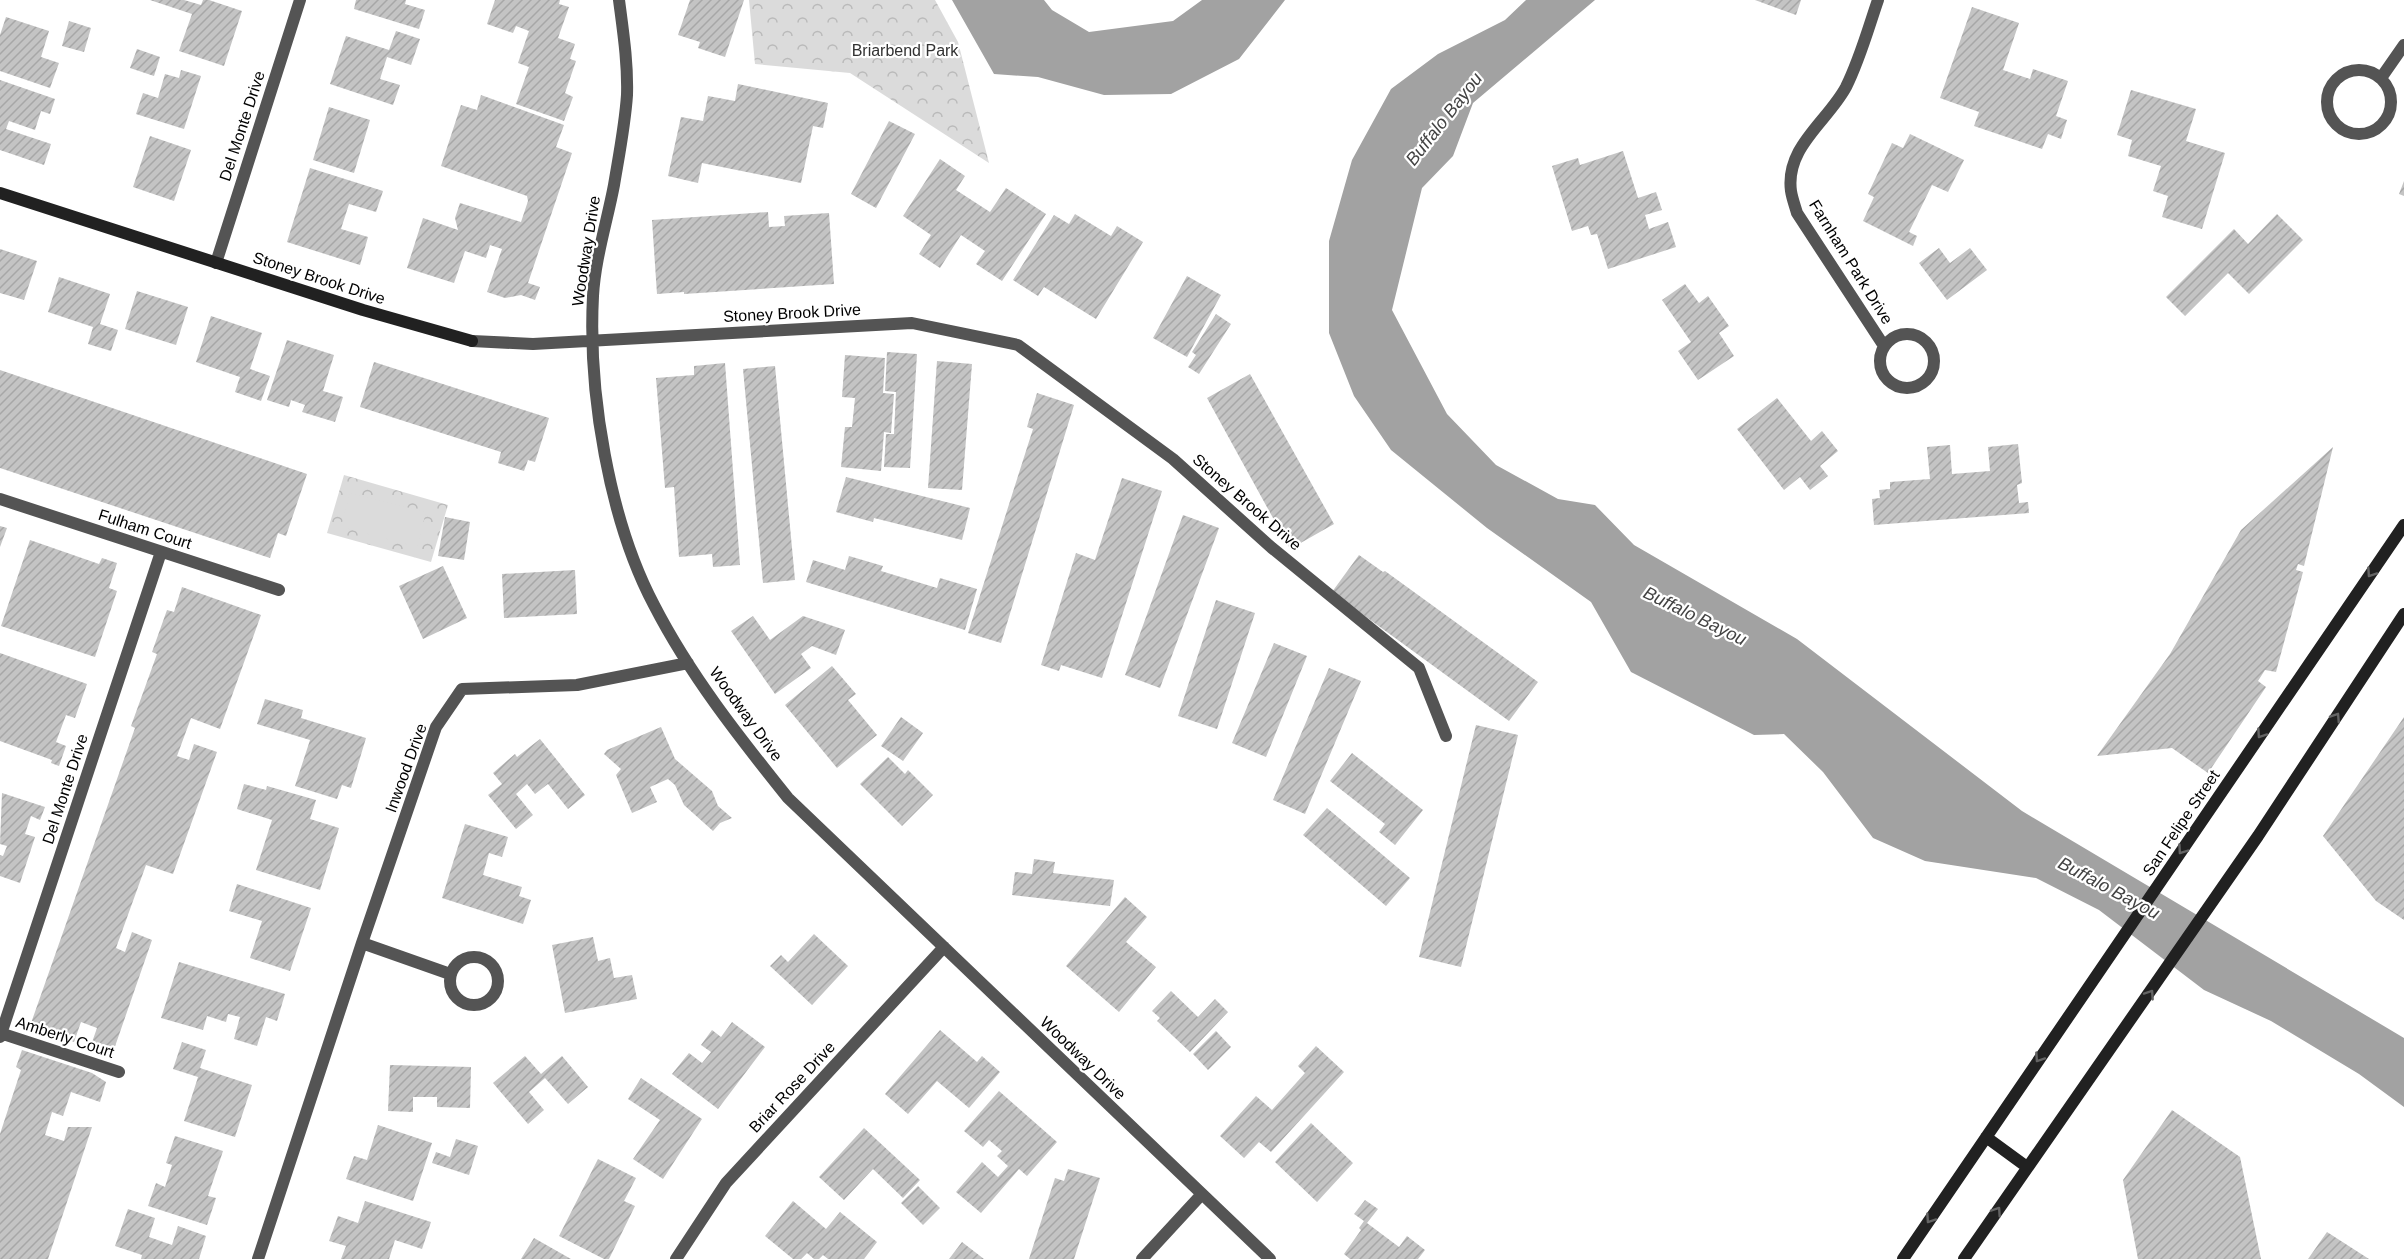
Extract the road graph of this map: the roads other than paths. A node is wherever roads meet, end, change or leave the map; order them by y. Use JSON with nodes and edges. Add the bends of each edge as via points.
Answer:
{"nodes":[{"id":1,"x":300,"y":0,"type":"edge"},
{"id":2,"x":619,"y":0,"type":"edge"},
{"id":3,"x":1878,"y":0,"type":"edge"},
{"id":4,"x":2404,"y":45,"type":"edge"},
{"id":5,"x":2381,"y":78,"type":"junction"},
{"id":6,"x":0,"y":193,"type":"edge"},
{"id":7,"x":216,"y":262,"type":"junction"},
{"id":8,"x":472,"y":341,"type":"joint"},
{"id":9,"x":593,"y":341,"type":"junction"},
{"id":10,"x":1884,"y":346,"type":"junction"},
{"id":11,"x":0,"y":500,"type":"edge"},
{"id":12,"x":2404,"y":525,"type":"edge"},
{"id":13,"x":161,"y":552,"type":"junction"},
{"id":14,"x":279,"y":590,"type":"dead end"},
{"id":15,"x":2404,"y":615,"type":"edge"},
{"id":16,"x":688,"y":663,"type":"junction"},
{"id":17,"x":1446,"y":736,"type":"dead end"},
{"id":18,"x":362,"y":943,"type":"junction"},
{"id":19,"x":944,"y":947,"type":"junction"},
{"id":20,"x":450,"y":974,"type":"junction"},
{"id":21,"x":0,"y":1034,"type":"edge"},
{"id":22,"x":119,"y":1072,"type":"dead end"},
{"id":23,"x":1986,"y":1137,"type":"junction"},
{"id":24,"x":2027,"y":1167,"type":"junction"},
{"id":25,"x":1202,"y":1194,"type":"junction"},
{"id":26,"x":258,"y":1259,"type":"edge"},
{"id":27,"x":676,"y":1259,"type":"edge"},
{"id":28,"x":1142,"y":1259,"type":"edge"},
{"id":29,"x":1270,"y":1259,"type":"edge"},
{"id":30,"x":1903,"y":1259,"type":"edge"},
{"id":31,"x":1964,"y":1259,"type":"edge"}],
"edges":[{"from":1,"to":7,"type":"street","name":"Del Monte Drive"},
{"from":2,"to":9,"type":"street","name":"Woodway Drive","via":[[627,95],[593,295]]},
{"from":3,"to":10,"type":"street","name":"Farnham Park Drive","via":[[1857,65],[1844,90],[1800,148],[1791,190],[1797,213]]},
{"from":4,"to":5,"type":"street"},
{"from":5,"to":5,"type":"street","via":[[2391,96],[2388,117],[2382,125],[2363,134],[2334,123],[2327,103],[2329,92],[2341,75],[2362,69]]},
{"from":6,"to":7,"type":"main road","name":"Stoney Brook Drive"},
{"from":7,"to":8,"type":"main road","name":"Stoney Brook Drive"},
{"from":8,"to":9,"type":"street","name":"Stoney Brook Drive"},
{"from":9,"to":16,"type":"street","name":"Woodway Drive","via":[[595,387],[612,494],[653,605]]},
{"from":9,"to":17,"type":"street","name":"Stoney Brook Drive","via":[[912,324],[1018,345],[1173,459],[1272,548],[1419,668]]},
{"from":10,"to":10,"type":"street","name":"Farnham Park Drive","via":[[1890,339],[1908,334],[1925,340],[1934,355],[1932,373],[1920,386],[1911,389],[1894,385],[1886,380],[1880,363]]},
{"from":11,"to":13,"type":"street","name":"Fulham Court"},
{"from":12,"to":23,"type":"main road","name":"San Felipe Street","one_way":true},
{"from":13,"to":14,"type":"street","name":"Fulham Court"},
{"from":13,"to":21,"type":"street","name":"Del Monte Drive"},
{"from":24,"to":15,"type":"main road","one_way":true,"via":[[2258,836]]},
{"from":16,"to":18,"type":"street","name":"Inwood Drive","via":[[577,685],[462,689],[436,727]]},
{"from":16,"to":19,"type":"street","name":"Woodway Drive","via":[[732,728],[788,798]]},
{"from":18,"to":20,"type":"street"},
{"from":18,"to":26,"type":"street","name":"Inwood Drive"},
{"from":19,"to":25,"type":"street","name":"Woodway Drive"},
{"from":19,"to":27,"type":"street","name":"Briar Rose Drive","via":[[726,1183]]},
{"from":20,"to":20,"type":"street","via":[[451,991],[462,1003],[478,1006],[493,997],[497,989],[497,974],[481,958],[466,958]]},
{"from":21,"to":22,"type":"street","name":"Amberly Court"},
{"from":23,"to":24,"type":"main road"},
{"from":23,"to":30,"type":"main road","name":"San Felipe Street","one_way":true},
{"from":31,"to":24,"type":"main road","one_way":true},
{"from":25,"to":28,"type":"street"},
{"from":25,"to":29,"type":"street","name":"Woodway Drive"}]}
